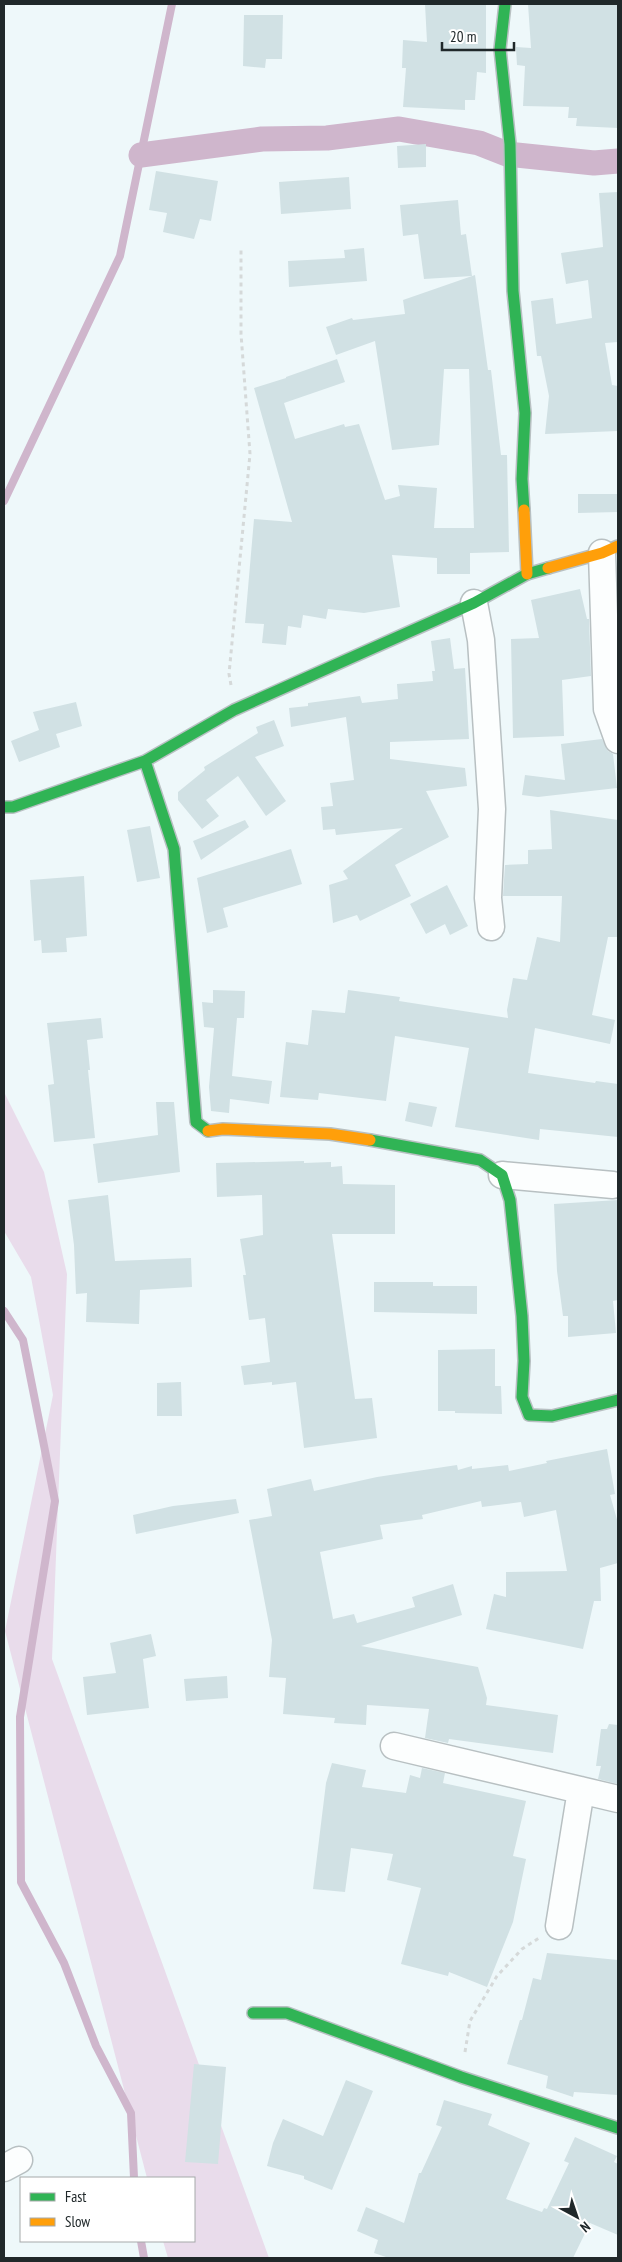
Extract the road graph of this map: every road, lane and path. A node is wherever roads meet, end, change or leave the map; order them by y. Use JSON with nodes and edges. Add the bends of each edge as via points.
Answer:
{"nodes":[{"id":1,"x":505,"y":4,"type":"edge"},
{"id":2,"x":241,"y":247,"type":"dead end"},
{"id":3,"x":610,"y":549,"type":"edge"},
{"id":4,"x":527,"y":574,"type":"junction"},
{"id":5,"x":474,"y":603,"type":"junction"},
{"id":6,"x":234,"y":710,"type":"junction"},
{"id":7,"x":618,"y":740,"type":"edge"},
{"id":8,"x":145,"y":761,"type":"junction"},
{"id":9,"x":8,"y":807,"type":"edge"},
{"id":10,"x":491,"y":928,"type":"dead end"},
{"id":11,"x":502,"y":1176,"type":"junction"},
{"id":12,"x":613,"y":1185,"type":"dead end"},
{"id":13,"x":618,"y":1400,"type":"edge"},
{"id":14,"x":394,"y":1746,"type":"dead end"},
{"id":15,"x":581,"y":1790,"type":"junction"},
{"id":16,"x":618,"y":1798,"type":"edge"},
{"id":17,"x":559,"y":1926,"type":"joint"},
{"id":18,"x":253,"y":2013,"type":"dead end"},
{"id":19,"x":461,"y":2077,"type":"junction"},
{"id":20,"x":618,"y":2128,"type":"edge"}],
"edges":[{"from":1,"to":4,"type":"street","via":[[500,49],[510,144],[513,290],[525,413],[522,479]]},
{"from":2,"to":6,"type":"path","via":[[241,334],[250,454],[229,674]]},
{"from":3,"to":4,"type":"street"},
{"from":3,"to":7,"type":"street","via":[[608,709]]},
{"from":4,"to":5,"type":"street"},
{"from":5,"to":6,"type":"street"},
{"from":5,"to":10,"type":"street","via":[[481,640],[492,809],[488,898]]},
{"from":6,"to":8,"type":"street"},
{"from":8,"to":9,"type":"street"},
{"from":8,"to":11,"type":"street","via":[[174,849],[196,1122],[207,1131],[330,1134],[441,1152],[480,1160]]},
{"from":11,"to":12,"type":"street"},
{"from":11,"to":13,"type":"street","via":[[510,1200],[524,1352],[522,1397],[529,1415],[552,1416]]},
{"from":14,"to":15,"type":"street"},
{"from":15,"to":16,"type":"street"},
{"from":15,"to":17,"type":"street"},
{"from":17,"to":19,"type":"path","via":[[522,1949],[497,1976],[470,2021]]},
{"from":18,"to":19,"type":"street","via":[[287,2013]]},
{"from":19,"to":20,"type":"street"}]}
